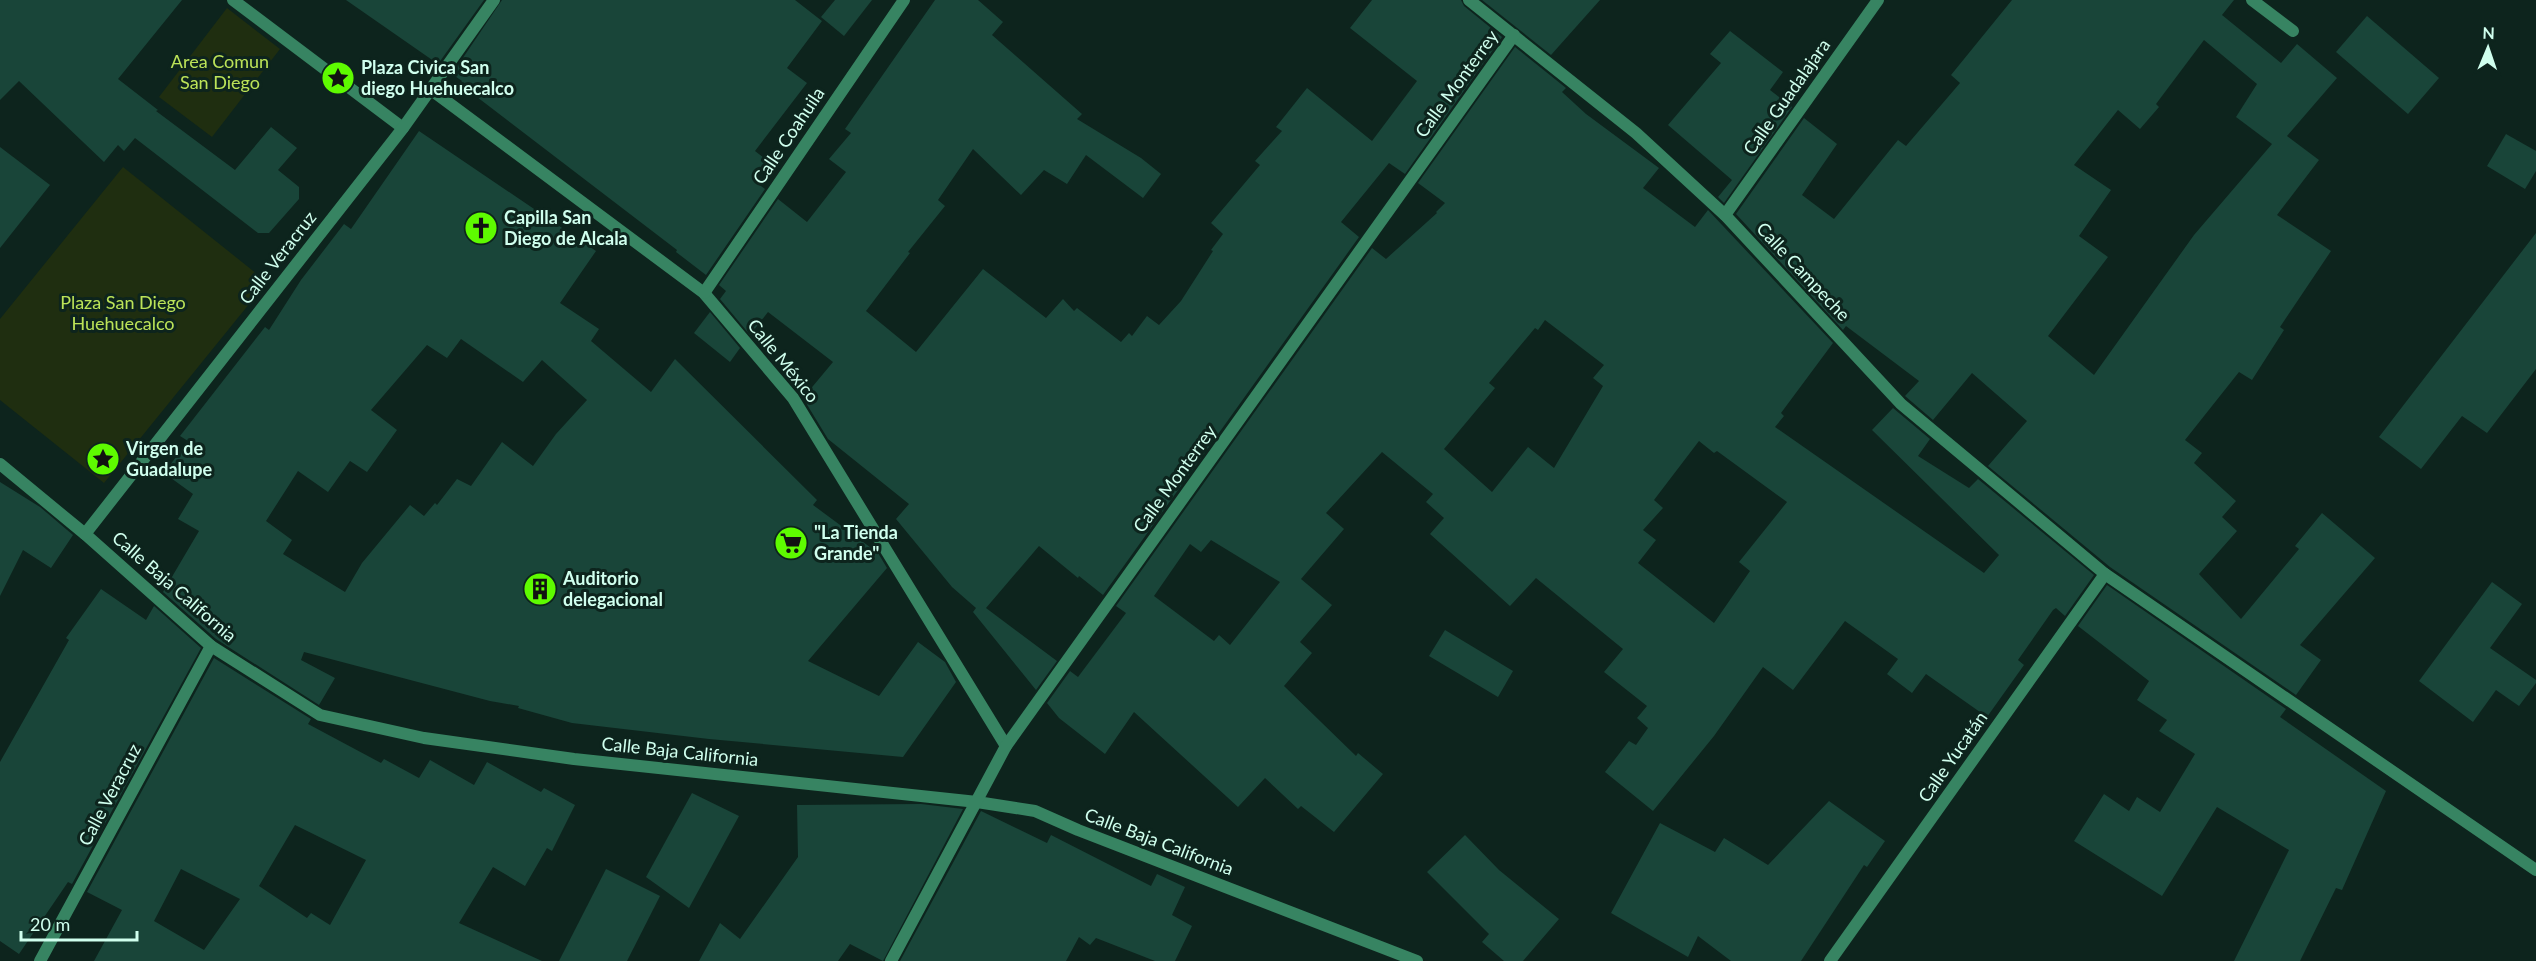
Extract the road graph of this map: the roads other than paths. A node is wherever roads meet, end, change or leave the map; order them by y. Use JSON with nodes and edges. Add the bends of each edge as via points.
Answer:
{"nodes":[{"id":1,"x":233,"y":0,"type":"edge"},
{"id":2,"x":494,"y":0,"type":"edge"},
{"id":3,"x":903,"y":0,"type":"edge"},
{"id":4,"x":1469,"y":0,"type":"edge"},
{"id":5,"x":1878,"y":0,"type":"edge"},
{"id":6,"x":2252,"y":0,"type":"edge"},
{"id":7,"x":2293,"y":32,"type":"dead end"},
{"id":8,"x":1514,"y":35,"type":"junction"},
{"id":9,"x":430,"y":89,"type":"junction"},
{"id":10,"x":403,"y":128,"type":"junction"},
{"id":11,"x":1725,"y":215,"type":"junction"},
{"id":12,"x":704,"y":293,"type":"junction"},
{"id":13,"x":0,"y":464,"type":"edge"},
{"id":14,"x":85,"y":534,"type":"junction"},
{"id":15,"x":2105,"y":574,"type":"junction"},
{"id":16,"x":211,"y":646,"type":"junction"},
{"id":17,"x":1006,"y":746,"type":"junction"},
{"id":18,"x":977,"y":802,"type":"junction"},
{"id":19,"x":2536,"y":870,"type":"edge"},
{"id":20,"x":40,"y":961,"type":"edge"},
{"id":21,"x":891,"y":961,"type":"edge"},
{"id":22,"x":1417,"y":961,"type":"edge"},
{"id":23,"x":1830,"y":961,"type":"edge"}],
"edges":[{"from":1,"to":10,"type":"street"},
{"from":2,"to":9,"type":"street","name":"Calle Veracruz"},
{"from":3,"to":12,"type":"street","name":"Calle Coahuila"},
{"from":4,"to":8,"type":"street","name":"Calle Campeche"},
{"from":5,"to":11,"type":"street","name":"Calle Guadalajara"},
{"from":6,"to":7,"type":"street"},
{"from":8,"to":11,"type":"street","name":"Calle Campeche","via":[[1636,133]]},
{"from":8,"to":17,"type":"street","name":"Calle Monterrey"},
{"from":9,"to":10,"type":"street","name":"Calle Veracruz"},
{"from":9,"to":12,"type":"street","name":"Calle México"},
{"from":10,"to":14,"type":"street","name":"Calle Veracruz"},
{"from":11,"to":15,"type":"street","name":"Calle Campeche","via":[[1901,404]]},
{"from":12,"to":17,"type":"street","name":"Calle México","via":[[793,398]]},
{"from":13,"to":14,"type":"street","name":"Calle Baja California"},
{"from":14,"to":16,"type":"street","name":"Calle Baja California"},
{"from":15,"to":19,"type":"street","name":"Calle Campeche"},
{"from":15,"to":23,"type":"street","name":"Calle Yucatán"},
{"from":16,"to":18,"type":"street","name":"Calle Baja California","via":[[320,715],[424,738],[574,759]]},
{"from":16,"to":20,"type":"street","name":"Calle Veracruz"},
{"from":17,"to":18,"type":"street","name":"Calle Monterrey"},
{"from":18,"to":21,"type":"street","name":"Calle Monterrey"},
{"from":18,"to":22,"type":"street","name":"Calle Baja California","via":[[1035,811]]}]}
